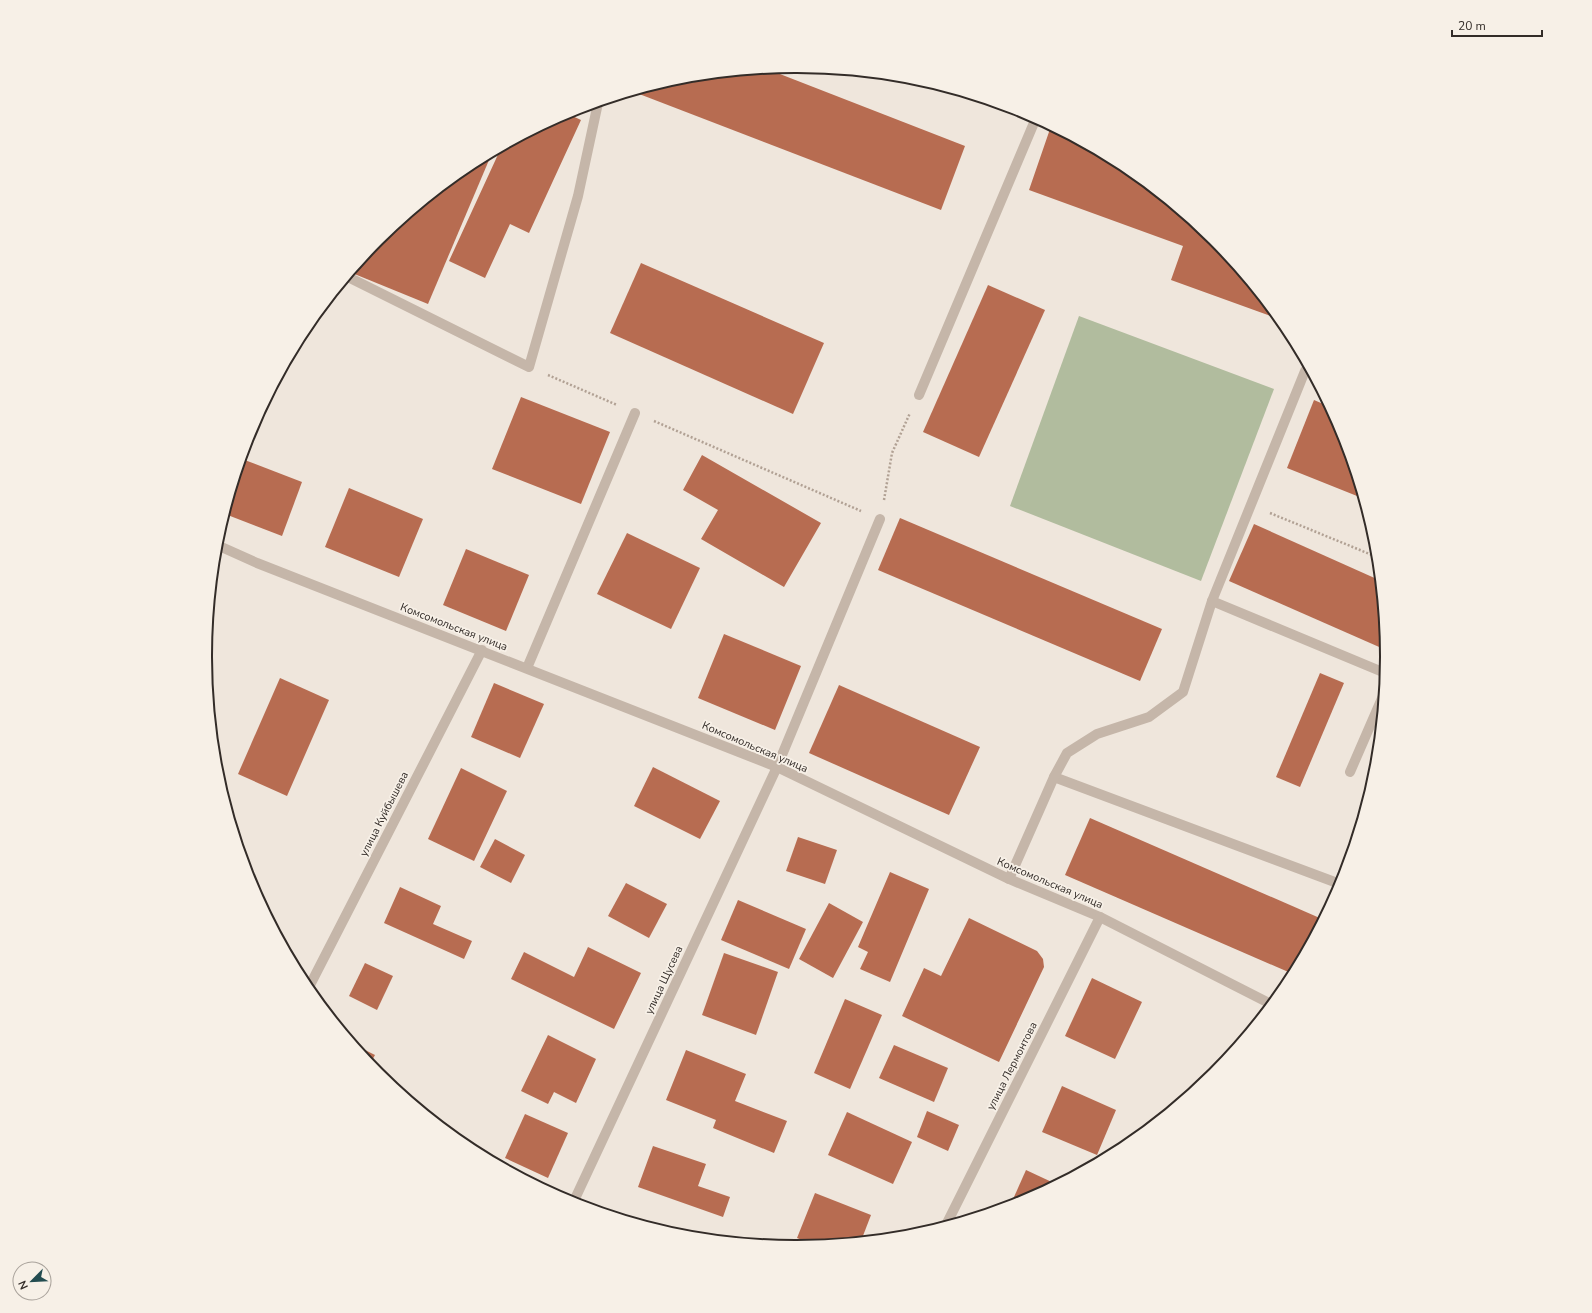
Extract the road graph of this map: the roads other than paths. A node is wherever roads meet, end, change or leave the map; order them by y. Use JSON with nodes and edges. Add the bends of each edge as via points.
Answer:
{"nodes":[{"id":1,"x":597,"y":108,"type":"edge"},
{"id":2,"x":1034,"y":124,"type":"edge"},
{"id":3,"x":351,"y":279,"type":"edge"},
{"id":4,"x":1305,"y":372,"type":"edge"},
{"id":5,"x":919,"y":395,"type":"road end"},
{"id":6,"x":635,"y":413,"type":"road end"},
{"id":7,"x":880,"y":519,"type":"road end"},
{"id":8,"x":223,"y":547,"type":"edge"},
{"id":9,"x":1212,"y":601,"type":"junction"},
{"id":10,"x":482,"y":650,"type":"junction"},
{"id":11,"x":527,"y":668,"type":"junction"},
{"id":12,"x":1379,"y":671,"type":"edge"},
{"id":13,"x":1377,"y":710,"type":"edge"},
{"id":14,"x":777,"y":767,"type":"junction"},
{"id":15,"x":1350,"y":772,"type":"dead end"},
{"id":16,"x":1054,"y":777,"type":"junction"},
{"id":17,"x":1009,"y":879,"type":"junction"},
{"id":18,"x":1334,"y":882,"type":"edge"},
{"id":19,"x":1100,"y":917,"type":"junction"},
{"id":20,"x":312,"y":982,"type":"edge"},
{"id":21,"x":1266,"y":1002,"type":"edge"},
{"id":22,"x":576,"y":1197,"type":"edge"},
{"id":23,"x":949,"y":1219,"type":"edge"}],
"edges":[{"from":1,"to":3,"type":"street","via":[[578,196],[529,367]]},
{"from":2,"to":5,"type":"street"},
{"from":4,"to":9,"type":"street"},
{"from":6,"to":11,"type":"street"},
{"from":7,"to":14,"type":"street","name":"улица Щусева"},
{"from":8,"to":10,"type":"street","name":"Комсомольская улица","via":[[257,563]]},
{"from":9,"to":12,"type":"street"},
{"from":9,"to":16,"type":"street","via":[[1183,692],[1149,717],[1097,734],[1067,753]]},
{"from":10,"to":11,"type":"street","name":"Комсомольская улица"},
{"from":10,"to":20,"type":"street","name":"улица Куйбышева"},
{"from":11,"to":14,"type":"street","name":"Комсомольская улица"},
{"from":13,"to":15,"type":"street"},
{"from":14,"to":17,"type":"street","name":"Комсомольская улица"},
{"from":14,"to":22,"type":"street","name":"улица Щусева"},
{"from":16,"to":17,"type":"street"},
{"from":16,"to":18,"type":"street"},
{"from":17,"to":19,"type":"street","name":"Комсомольская улица"},
{"from":19,"to":21,"type":"street","name":"Комсомольская улица"},
{"from":19,"to":23,"type":"street","name":"улица Лермонтова"}]}
